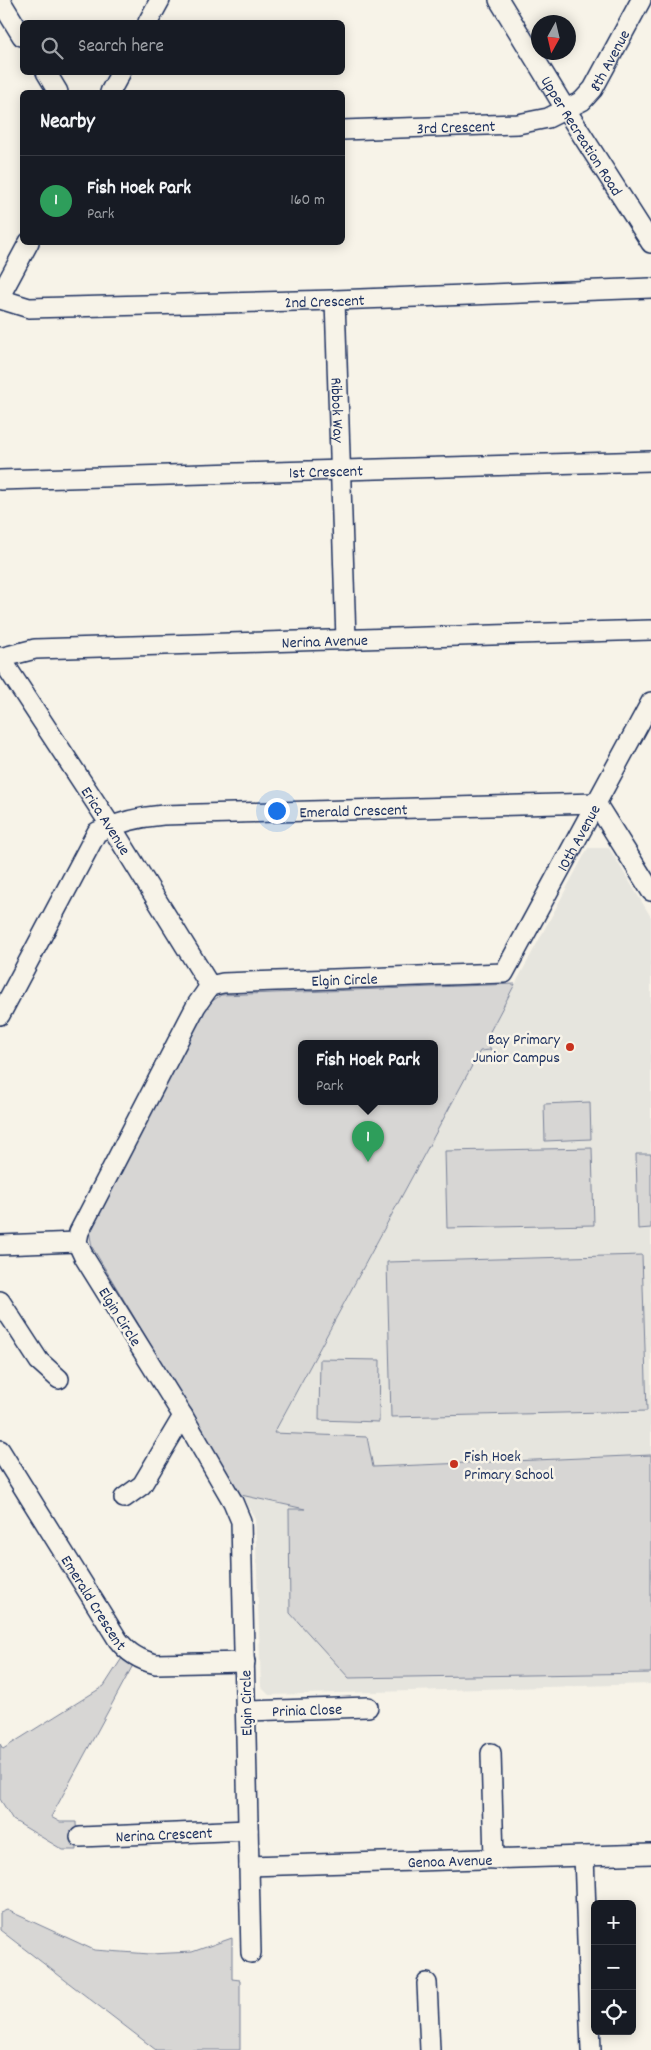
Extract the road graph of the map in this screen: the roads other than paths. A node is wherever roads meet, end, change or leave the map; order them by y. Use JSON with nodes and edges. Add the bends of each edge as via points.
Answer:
{"nodes":[{"id":1,"x":0,"y":0,"type":"edge"},
{"id":2,"x":160,"y":0,"type":"edge"},
{"id":3,"x":499,"y":0,"type":"edge"},
{"id":4,"x":641,"y":0,"type":"edge"},
{"id":5,"x":149,"y":20,"type":"edge"},
{"id":6,"x":20,"y":33,"type":"edge"},
{"id":7,"x":48,"y":75,"type":"edge"},
{"id":8,"x":119,"y":75,"type":"edge"},
{"id":9,"x":57,"y":90,"type":"edge"},
{"id":10,"x":111,"y":90,"type":"edge"},
{"id":11,"x":566,"y":110,"type":"junction"},
{"id":12,"x":345,"y":130,"type":"edge"},
{"id":13,"x":651,"y":243,"type":"edge"},
{"id":14,"x":27,"y":245,"type":"edge"},
{"id":15,"x":651,"y":288,"type":"edge"},
{"id":16,"x":0,"y":297,"type":"edge"},
{"id":17,"x":335,"y":300,"type":"junction"},
{"id":18,"x":651,"y":461,"type":"edge"},
{"id":19,"x":341,"y":470,"type":"junction"},
{"id":20,"x":0,"y":480,"type":"edge"},
{"id":21,"x":651,"y":630,"type":"edge"},
{"id":22,"x":346,"y":640,"type":"junction"},
{"id":23,"x":0,"y":657,"type":"edge"},
{"id":24,"x":651,"y":702,"type":"edge"},
{"id":25,"x":596,"y":803,"type":"junction"},
{"id":26,"x":110,"y":826,"type":"junction"},
{"id":27,"x":651,"y":891,"type":"edge"},
{"id":28,"x":504,"y":973,"type":"joint"},
{"id":29,"x":210,"y":986,"type":"junction"},
{"id":30,"x":0,"y":1015,"type":"edge"},
{"id":31,"x":77,"y":1242,"type":"junction"},
{"id":32,"x":0,"y":1245,"type":"edge"},
{"id":33,"x":0,"y":1301,"type":"edge"},
{"id":34,"x":59,"y":1379,"type":"dead end"},
{"id":35,"x":183,"y":1416,"type":"junction"},
{"id":36,"x":0,"y":1450,"type":"edge"},
{"id":37,"x":124,"y":1498,"type":"dead end"},
{"id":38,"x":244,"y":1662,"type":"junction"},
{"id":39,"x":368,"y":1707,"type":"dead end"},
{"id":40,"x":246,"y":1711,"type":"junction"},
{"id":41,"x":491,"y":1753,"type":"dead end"},
{"id":42,"x":248,"y":1830,"type":"junction"},
{"id":43,"x":80,"y":1837,"type":"dead end"},
{"id":44,"x":651,"y":1854,"type":"edge"},
{"id":45,"x":584,"y":1856,"type":"junction"},
{"id":46,"x":494,"y":1859,"type":"junction"},
{"id":47,"x":249,"y":1866,"type":"junction"},
{"id":48,"x":251,"y":1953,"type":"dead end"},
{"id":49,"x":427,"y":1983,"type":"dead end"},
{"id":50,"x":430,"y":2050,"type":"edge"},
{"id":51,"x":591,"y":2050,"type":"edge"}],
"edges":[{"from":1,"to":6,"type":"street"},
{"from":2,"to":5,"type":"street"},
{"from":3,"to":11,"type":"street","name":"Upper Recreation Road"},
{"from":4,"to":11,"type":"street","name":"8th Avenue","via":[[593,89],[582,101]]},
{"from":7,"to":9,"type":"street"},
{"from":8,"to":10,"type":"street"},
{"from":11,"to":12,"type":"street","name":"3rd Crescent","via":[[548,118],[518,124]]},
{"from":11,"to":13,"type":"street","name":"Upper Recreation Road"},
{"from":14,"to":16,"type":"street"},
{"from":15,"to":17,"type":"street","name":"2nd Crescent"},
{"from":16,"to":17,"type":"street","name":"2nd Crescent","via":[[29,308]]},
{"from":17,"to":19,"type":"street","name":"Ribbok Way"},
{"from":18,"to":19,"type":"street","name":"1st Crescent"},
{"from":19,"to":20,"type":"street","name":"1st Crescent"},
{"from":19,"to":22,"type":"street","name":"Ribbok Way"},
{"from":21,"to":22,"type":"street","name":"Nerina Avenue"},
{"from":22,"to":23,"type":"street","name":"Nerina Avenue","via":[[35,650]]},
{"from":23,"to":26,"type":"street","name":"Erica Avenue"},
{"from":24,"to":25,"type":"street","name":"10th Avenue"},
{"from":25,"to":26,"type":"street","name":"Emerald Crescent","via":[[163,815],[140,817]]},
{"from":25,"to":27,"type":"street"},
{"from":25,"to":28,"type":"street","name":"10th Avenue"},
{"from":26,"to":29,"type":"street","name":"Erica Avenue"},
{"from":26,"to":30,"type":"street","name":"Emerald Crescent","via":[[97,832]]},
{"from":28,"to":29,"type":"street","name":"Elgin Circle"},
{"from":29,"to":31,"type":"street","via":[[200,997],[82,1224]]},
{"from":31,"to":32,"type":"street"},
{"from":31,"to":35,"type":"street","name":"Elgin Circle"},
{"from":33,"to":34,"type":"street","via":[[39,1361]]},
{"from":35,"to":37,"type":"street","via":[[142,1485]]},
{"from":35,"to":38,"type":"street","name":"Elgin Circle","via":[[241,1521]]},
{"from":36,"to":38,"type":"street","name":"Emerald Crescent","via":[[118,1640],[130,1653],[156,1664]]},
{"from":38,"to":40,"type":"street","name":"Elgin Circle"},
{"from":39,"to":40,"type":"street","name":"Prinia Close"},
{"from":40,"to":42,"type":"street","name":"Elgin Circle"},
{"from":41,"to":46,"type":"street"},
{"from":42,"to":43,"type":"street","name":"Nerina Crescent"},
{"from":42,"to":47,"type":"street","name":"Elgin Circle"},
{"from":44,"to":45,"type":"street","name":"Genoa Avenue"},
{"from":45,"to":46,"type":"street","name":"Genoa Avenue"},
{"from":45,"to":51,"type":"street"},
{"from":46,"to":47,"type":"street","name":"Genoa Avenue"},
{"from":47,"to":48,"type":"street","name":"Elgin Circle"},
{"from":49,"to":50,"type":"street"}]}
